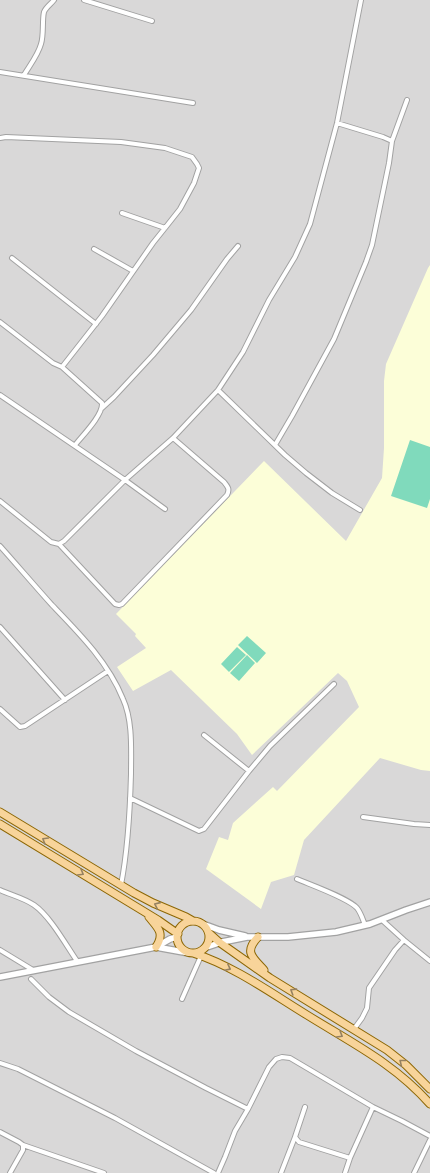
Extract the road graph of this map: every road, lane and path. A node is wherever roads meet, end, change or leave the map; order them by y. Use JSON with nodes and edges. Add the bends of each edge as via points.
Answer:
{"nodes":[{"id":1,"x":54,"y":0,"type":"edge"},
{"id":2,"x":84,"y":0,"type":"edge"},
{"id":3,"x":361,"y":0,"type":"edge"},
{"id":4,"x":152,"y":21,"type":"dead end"},
{"id":5,"x":0,"y":72,"type":"edge"},
{"id":6,"x":24,"y":75,"type":"junction"},
{"id":7,"x":407,"y":100,"type":"dead end"},
{"id":8,"x":193,"y":103,"type":"dead end"},
{"id":9,"x":337,"y":123,"type":"junction"},
{"id":10,"x":0,"y":138,"type":"edge"},
{"id":11,"x":392,"y":141,"type":"junction"},
{"id":12,"x":122,"y":213,"type":"dead end"},
{"id":13,"x":165,"y":228,"type":"junction"},
{"id":14,"x":238,"y":246,"type":"dead end"},
{"id":15,"x":94,"y":248,"type":"dead end"},
{"id":16,"x":12,"y":258,"type":"dead end"},
{"id":17,"x":133,"y":271,"type":"junction"},
{"id":18,"x":0,"y":322,"type":"edge"},
{"id":19,"x":96,"y":324,"type":"junction"},
{"id":20,"x":62,"y":367,"type":"junction"},
{"id":21,"x":218,"y":390,"type":"junction"},
{"id":22,"x":0,"y":395,"type":"edge"},
{"id":23,"x":102,"y":408,"type":"junction"},
{"id":24,"x":173,"y":438,"type":"junction"},
{"id":25,"x":75,"y":445,"type":"junction"},
{"id":26,"x":275,"y":445,"type":"junction"},
{"id":27,"x":125,"y":480,"type":"junction"},
{"id":28,"x":0,"y":501,"type":"edge"},
{"id":29,"x":164,"y":509,"type":"dead end"},
{"id":30,"x":360,"y":510,"type":"dead end"},
{"id":31,"x":58,"y":544,"type":"junction"},
{"id":32,"x":0,"y":546,"type":"edge"},
{"id":33,"x":0,"y":627,"type":"edge"},
{"id":34,"x":108,"y":672,"type":"junction"},
{"id":35,"x":334,"y":684,"type":"dead end"},
{"id":36,"x":65,"y":700,"type":"junction"},
{"id":37,"x":0,"y":709,"type":"edge"},
{"id":38,"x":204,"y":735,"type":"dead end"},
{"id":39,"x":249,"y":771,"type":"junction"},
{"id":40,"x":130,"y":798,"type":"junction"},
{"id":41,"x":0,"y":812,"type":"edge"},
{"id":42,"x":363,"y":818,"type":"dead end"},
{"id":43,"x":0,"y":824,"type":"edge"},
{"id":44,"x":430,"y":825,"type":"edge"},
{"id":45,"x":297,"y":879,"type":"dead end"},
{"id":46,"x":121,"y":886,"type":"junction"},
{"id":47,"x":0,"y":890,"type":"edge"},
{"id":48,"x":430,"y":902,"type":"edge"},
{"id":49,"x":147,"y":913,"type":"junction"},
{"id":50,"x":382,"y":920,"type":"junction"},
{"id":51,"x":192,"y":921,"type":"junction"},
{"id":52,"x":200,"y":923,"type":"junction"},
{"id":53,"x":365,"y":925,"type":"junction"},
{"id":54,"x":209,"y":933,"type":"junction"},
{"id":55,"x":178,"y":936,"type":"junction"},
{"id":56,"x":247,"y":936,"type":"junction"},
{"id":57,"x":258,"y":937,"type":"junction"},
{"id":58,"x":404,"y":940,"type":"junction"},
{"id":59,"x":219,"y":942,"type":"junction"},
{"id":60,"x":156,"y":946,"type":"junction"},
{"id":61,"x":204,"y":948,"type":"junction"},
{"id":62,"x":0,"y":950,"type":"edge"},
{"id":63,"x":191,"y":953,"type":"junction"},
{"id":64,"x":201,"y":956,"type":"junction"},
{"id":65,"x":77,"y":961,"type":"junction"},
{"id":66,"x":430,"y":961,"type":"edge"},
{"id":67,"x":33,"y":970,"type":"junction"},
{"id":68,"x":0,"y":977,"type":"edge"},
{"id":69,"x":270,"y":978,"type":"junction"},
{"id":70,"x":31,"y":979,"type":"dead end"},
{"id":71,"x":182,"y":999,"type":"dead end"},
{"id":72,"x":354,"y":1029,"type":"junction"},
{"id":73,"x":371,"y":1040,"type":"junction"},
{"id":74,"x":364,"y":1050,"type":"junction"},
{"id":75,"x":0,"y":1063,"type":"edge"},
{"id":76,"x":430,"y":1089,"type":"edge"},
{"id":77,"x":430,"y":1104,"type":"edge"},
{"id":78,"x":373,"y":1107,"type":"junction"},
{"id":79,"x":305,"y":1108,"type":"dead end"},
{"id":80,"x":248,"y":1109,"type":"junction"},
{"id":81,"x":0,"y":1132,"type":"edge"},
{"id":82,"x":430,"y":1136,"type":"edge"},
{"id":83,"x":295,"y":1137,"type":"junction"},
{"id":84,"x":430,"y":1140,"type":"edge"},
{"id":85,"x":23,"y":1145,"type":"junction"},
{"id":86,"x":350,"y":1158,"type":"junction"},
{"id":87,"x":10,"y":1173,"type":"edge"},
{"id":88,"x":104,"y":1173,"type":"edge"},
{"id":89,"x":214,"y":1173,"type":"edge"},
{"id":90,"x":218,"y":1173,"type":"edge"},
{"id":91,"x":281,"y":1173,"type":"edge"},
{"id":92,"x":345,"y":1173,"type":"edge"},
{"id":93,"x":414,"y":1173,"type":"edge"}],
"edges":[{"from":1,"to":6,"type":"street","via":[[44,13],[41,44]]},
{"from":2,"to":4,"type":"street"},
{"from":3,"to":9,"type":"street"},
{"from":5,"to":6,"type":"street"},
{"from":6,"to":8,"type":"street"},
{"from":7,"to":11,"type":"street"},
{"from":9,"to":11,"type":"street"},
{"from":9,"to":21,"type":"street","via":[[310,224],[295,257],[269,300],[243,352]]},
{"from":10,"to":13,"type":"street","via":[[121,142],[165,148],[192,157],[199,168],[194,183]]},
{"from":11,"to":26,"type":"street","via":[[372,245],[366,262],[334,339]]},
{"from":12,"to":13,"type":"street"},
{"from":13,"to":17,"type":"street"},
{"from":14,"to":23,"type":"street","via":[[191,310],[153,355]]},
{"from":15,"to":17,"type":"street"},
{"from":16,"to":19,"type":"street"},
{"from":17,"to":19,"type":"street"},
{"from":18,"to":20,"type":"street","via":[[53,363]]},
{"from":19,"to":20,"type":"street"},
{"from":20,"to":23,"type":"street","via":[[102,403]]},
{"from":21,"to":24,"type":"street"},
{"from":21,"to":26,"type":"street"},
{"from":22,"to":25,"type":"street"},
{"from":23,"to":25,"type":"street"},
{"from":24,"to":27,"type":"street"},
{"from":24,"to":31,"type":"street","via":[[224,482],[229,491],[122,604],[115,604]]},
{"from":25,"to":27,"type":"street"},
{"from":26,"to":30,"type":"street","via":[[315,480]]},
{"from":27,"to":29,"type":"street"},
{"from":27,"to":31,"type":"street"},
{"from":28,"to":31,"type":"street","via":[[51,542]]},
{"from":32,"to":34,"type":"street","via":[[86,641]]},
{"from":33,"to":36,"type":"street"},
{"from":34,"to":36,"type":"street"},
{"from":34,"to":40,"type":"street","via":[[124,700],[128,714]]},
{"from":35,"to":39,"type":"street","via":[[270,746]]},
{"from":36,"to":37,"type":"street","via":[[20,727]]},
{"from":38,"to":39,"type":"street"},
{"from":39,"to":40,"type":"street","via":[[204,829],[199,831]]},
{"from":40,"to":46,"type":"street"},
{"from":46,"to":41,"type":"main road","one_way":true},
{"from":42,"to":44,"type":"street"},
{"from":43,"to":49,"type":"main road","one_way":true},
{"from":45,"to":53,"type":"street","via":[[354,905]]},
{"from":51,"to":46,"type":"main road","one_way":true},
{"from":47,"to":65,"type":"street","via":[[26,900],[44,913]]},
{"from":48,"to":50,"type":"street"},
{"from":49,"to":55,"type":"main road"},
{"from":49,"to":60,"type":"main road","via":[[159,928],[161,936]]},
{"from":50,"to":53,"type":"street"},
{"from":50,"to":58,"type":"street"},
{"from":51,"to":52,"type":"main road"},
{"from":51,"to":55,"type":"main road","via":[[184,924]]},
{"from":52,"to":54,"type":"main road"},
{"from":52,"to":56,"type":"street"},
{"from":53,"to":57,"type":"street","via":[[336,932]]},
{"from":54,"to":59,"type":"main road"},
{"from":54,"to":61,"type":"main road","via":[[208,945]]},
{"from":55,"to":60,"type":"street"},
{"from":55,"to":63,"type":"main road","via":[[180,946]]},
{"from":56,"to":57,"type":"street"},
{"from":56,"to":59,"type":"street"},
{"from":57,"to":69,"type":"main road","via":[[250,948],[251,953]]},
{"from":58,"to":66,"type":"street"},
{"from":58,"to":72,"type":"street","via":[[369,988],[367,1008]]},
{"from":59,"to":61,"type":"street"},
{"from":59,"to":69,"type":"main road"},
{"from":60,"to":63,"type":"street"},
{"from":60,"to":65,"type":"street"},
{"from":61,"to":63,"type":"main road","via":[[202,951]]},
{"from":62,"to":67,"type":"street"},
{"from":63,"to":64,"type":"main road"},
{"from":64,"to":71,"type":"street"},
{"from":64,"to":74,"type":"main road","one_way":true,"via":[[254,982]]},
{"from":65,"to":67,"type":"street"},
{"from":67,"to":68,"type":"street"},
{"from":72,"to":69,"type":"main road","one_way":true},
{"from":70,"to":80,"type":"street","via":[[69,1012],[143,1055]]},
{"from":72,"to":73,"type":"main road"},
{"from":73,"to":74,"type":"main road"},
{"from":76,"to":73,"type":"main road","one_way":true,"via":[[406,1065]]},
{"from":74,"to":77,"type":"main road","via":[[397,1072]]},
{"from":75,"to":89,"type":"street","via":[[18,1069],[115,1118]]},
{"from":78,"to":80,"type":"street","via":[[290,1058],[282,1057],[270,1066]]},
{"from":78,"to":82,"type":"street"},
{"from":78,"to":86,"type":"street"},
{"from":79,"to":83,"type":"street"},
{"from":80,"to":90,"type":"street","via":[[235,1131]]},
{"from":81,"to":85,"type":"street"},
{"from":83,"to":86,"type":"street","via":[[299,1142]]},
{"from":83,"to":91,"type":"street"},
{"from":84,"to":93,"type":"street"},
{"from":85,"to":87,"type":"street","via":[[23,1150]]},
{"from":85,"to":88,"type":"street"},
{"from":86,"to":92,"type":"street"}]}
